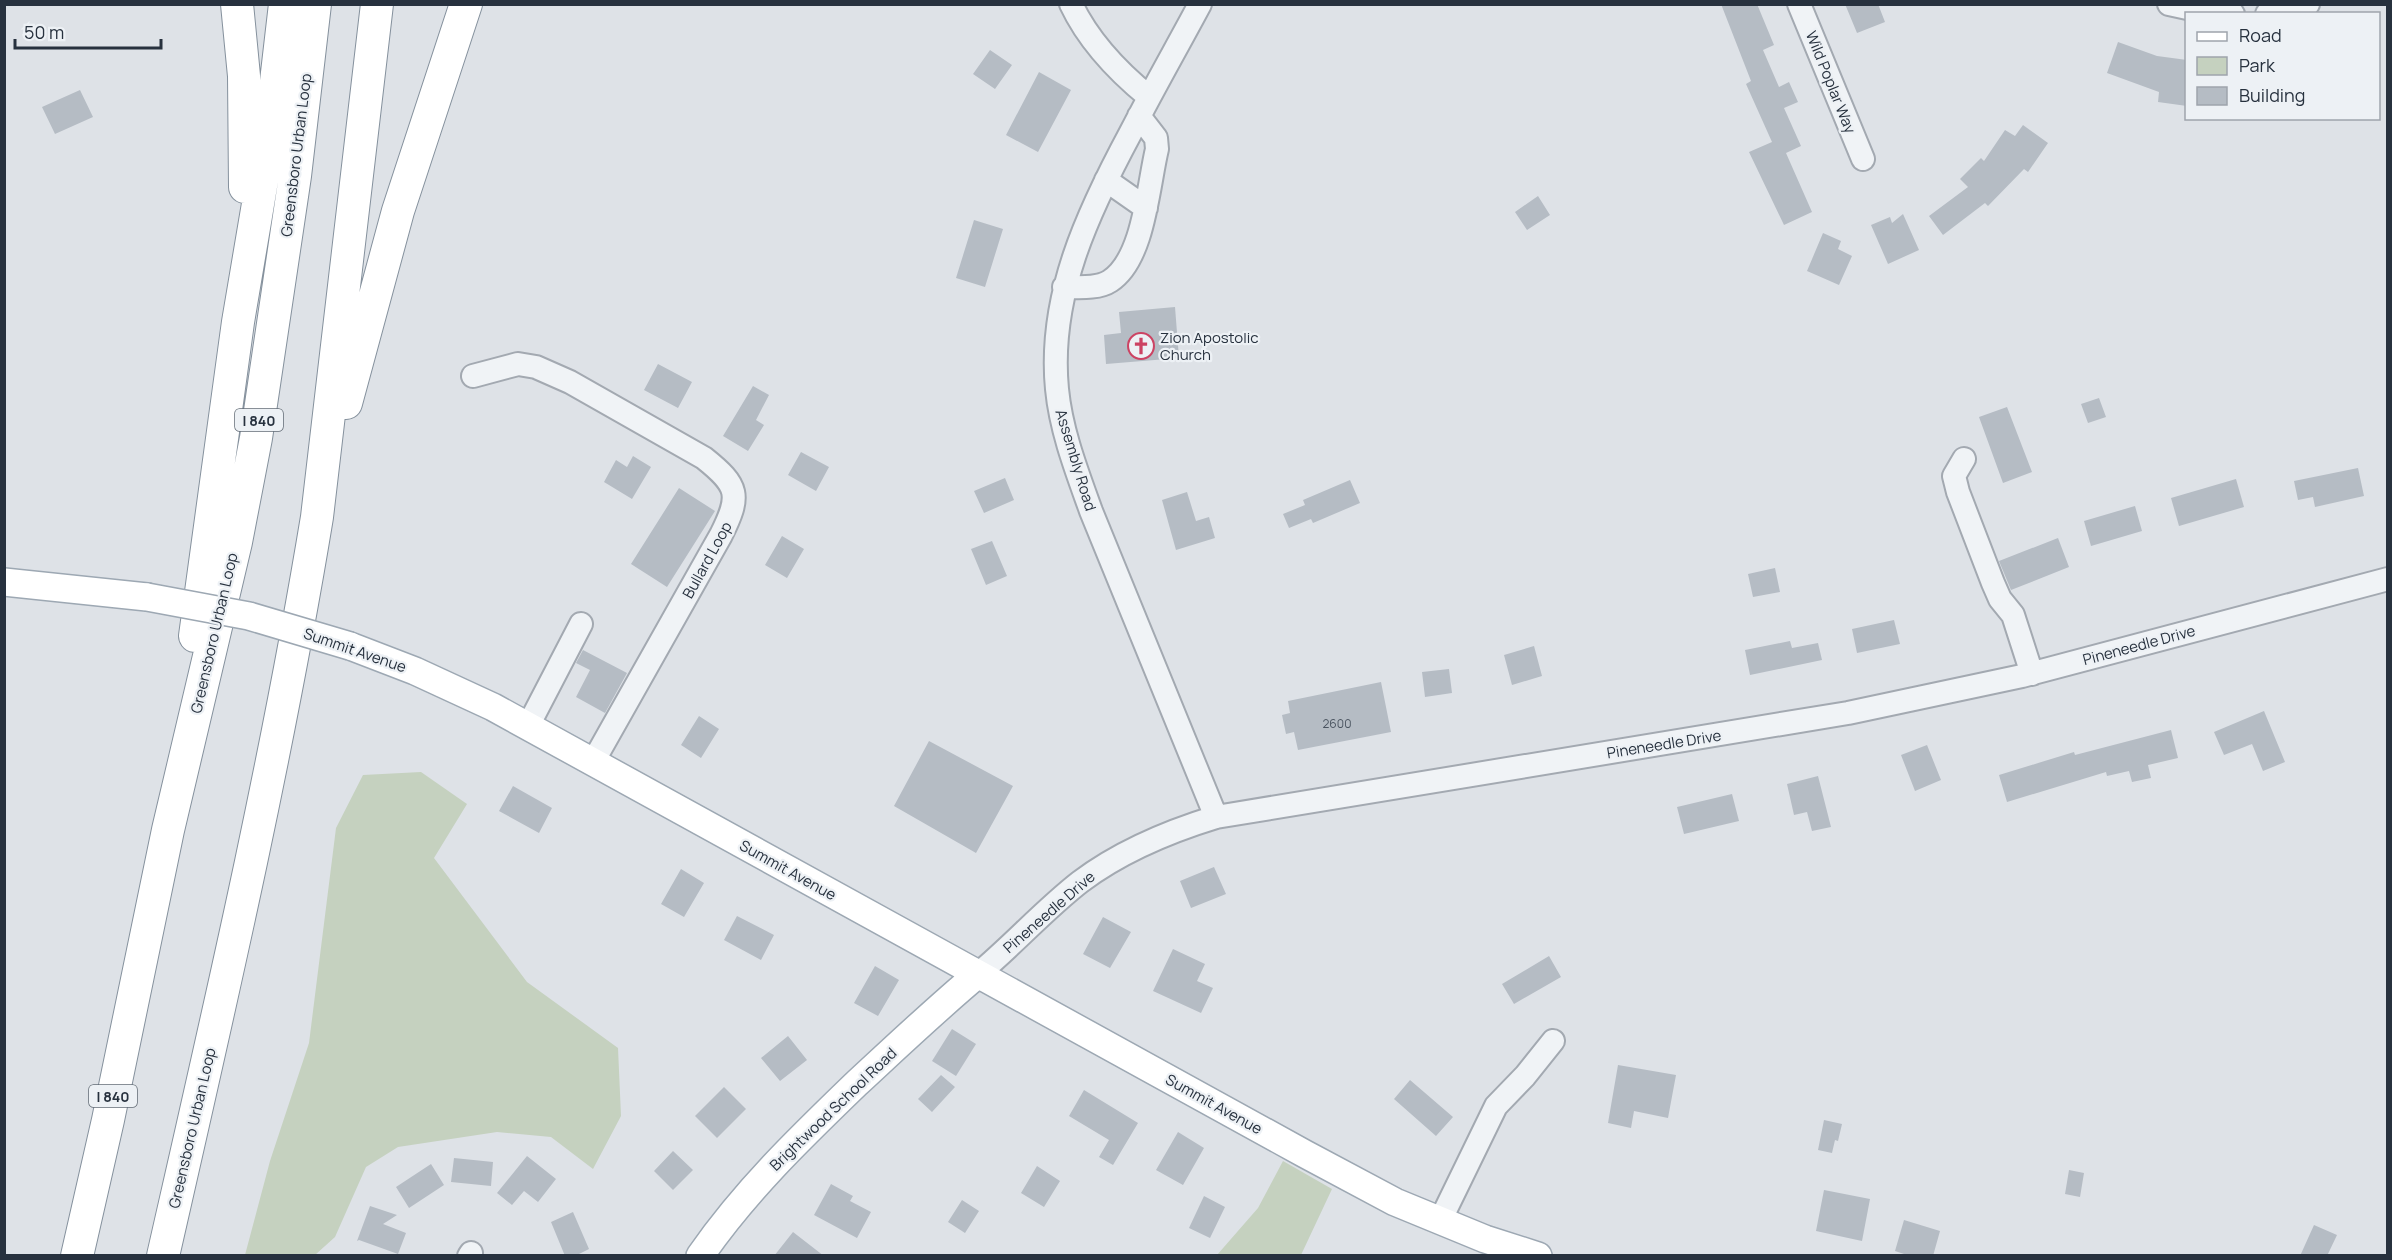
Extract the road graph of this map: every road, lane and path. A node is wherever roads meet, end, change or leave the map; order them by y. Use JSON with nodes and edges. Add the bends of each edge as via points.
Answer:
{"nodes":[{"id":1,"x":237,"y":4,"type":"edge"},
{"id":2,"x":285,"y":4,"type":"edge"},
{"id":3,"x":315,"y":4,"type":"edge"},
{"id":4,"x":377,"y":4,"type":"edge"},
{"id":5,"x":466,"y":4,"type":"edge"},
{"id":6,"x":1071,"y":4,"type":"edge"},
{"id":7,"x":1200,"y":4,"type":"edge"},
{"id":8,"x":1799,"y":4,"type":"edge"},
{"id":9,"x":2169,"y":4,"type":"edge"},
{"id":10,"x":2308,"y":4,"type":"edge"},
{"id":11,"x":2212,"y":12,"type":"edge"},
{"id":12,"x":2275,"y":12,"type":"edge"},
{"id":13,"x":1144,"y":107,"type":"junction"},
{"id":14,"x":1863,"y":159,"type":"dead end"},
{"id":15,"x":1106,"y":180,"type":"junction"},
{"id":16,"x":1146,"y":208,"type":"junction"},
{"id":17,"x":1064,"y":287,"type":"junction"},
{"id":18,"x":238,"y":322,"type":"junction"},
{"id":19,"x":473,"y":376,"type":"dead end"},
{"id":20,"x":1964,"y":459,"type":"dead end"},
{"id":21,"x":316,"y":517,"type":"junction"},
{"id":22,"x":2388,"y":579,"type":"edge"},
{"id":23,"x":4,"y":582,"type":"edge"},
{"id":24,"x":581,"y":624,"type":"dead end"},
{"id":25,"x":2032,"y":674,"type":"junction"},
{"id":26,"x":528,"y":726,"type":"junction"},
{"id":27,"x":593,"y":762,"type":"junction"},
{"id":28,"x":1216,"y":817,"type":"junction"},
{"id":29,"x":168,"y":830,"type":"junction"},
{"id":30,"x":978,"y":974,"type":"junction"},
{"id":31,"x":1552,"y":1041,"type":"dead end"},
{"id":32,"x":1440,"y":1221,"type":"junction"},
{"id":33,"x":702,"y":1255,"type":"edge"},
{"id":34,"x":77,"y":1256,"type":"edge"},
{"id":35,"x":163,"y":1256,"type":"edge"},
{"id":36,"x":1538,"y":1256,"type":"edge"}],
"edges":[{"from":1,"to":18,"type":"highway","via":[[246,137]]},
{"from":2,"to":18,"type":"highway","via":[[270,133]]},
{"from":3,"to":29,"type":"highway","name":"Greensboro Urban Loop","number":"I 840","via":[[295,176],[256,438],[236,542]]},
{"from":4,"to":21,"type":"highway","name":"Greensboro Urban Loop"},
{"from":5,"to":21,"type":"highway","via":[[398,211]]},
{"from":6,"to":13,"type":"street","via":[[1092,39]]},
{"from":7,"to":13,"type":"street","name":"Assembly Road"},
{"from":8,"to":14,"type":"street","name":"Wild Poplar Way"},
{"from":9,"to":11,"type":"street"},
{"from":10,"to":12,"type":"street"},
{"from":13,"to":15,"type":"street","name":"Assembly Road"},
{"from":13,"to":16,"type":"street","via":[[1157,149]]},
{"from":15,"to":16,"type":"street"},
{"from":15,"to":17,"type":"street","name":"Assembly Road","via":[[1079,240]]},
{"from":16,"to":17,"type":"street","via":[[1142,228],[1123,268],[1109,282]]},
{"from":17,"to":28,"type":"street","name":"Assembly Road","via":[[1056,328],[1055,362],[1057,392],[1073,460],[1112,568]]},
{"from":18,"to":29,"type":"highway"},
{"from":19,"to":27,"type":"street","name":"Bullard Loop","via":[[518,364],[536,367],[570,382],[704,458],[722,472],[735,495],[733,512],[722,535]]},
{"from":20,"to":25,"type":"street","via":[[1954,476],[1958,492],[2000,599],[2013,615]]},
{"from":21,"to":35,"type":"highway","name":"Greensboro Urban Loop","via":[[255,848]]},
{"from":22,"to":25,"type":"street","name":"Pineneedle Drive"},
{"from":23,"to":26,"type":"main road","name":"Summit Avenue","bridge":true,"via":[[147,597],[249,616],[350,646],[454,688]]},
{"from":24,"to":26,"type":"street"},
{"from":25,"to":28,"type":"street","name":"Pineneedle Drive","via":[[1848,713]]},
{"from":26,"to":27,"type":"main road","name":"Summit Avenue"},
{"from":27,"to":30,"type":"main road","name":"Summit Avenue"},
{"from":28,"to":30,"type":"street","name":"Pineneedle Drive","via":[[1160,836],[1107,863],[1056,902]]},
{"from":29,"to":34,"type":"highway","name":"Greensboro Urban Loop","number":"I 840"},
{"from":30,"to":32,"type":"main road","name":"Summit Avenue","via":[[1305,1154]]},
{"from":30,"to":33,"type":"main road","name":"Brightwood School Road","via":[[784,1154],[752,1188]]},
{"from":31,"to":32,"type":"street","via":[[1496,1106]]},
{"from":32,"to":36,"type":"main road","name":"Summit Avenue"}]}
